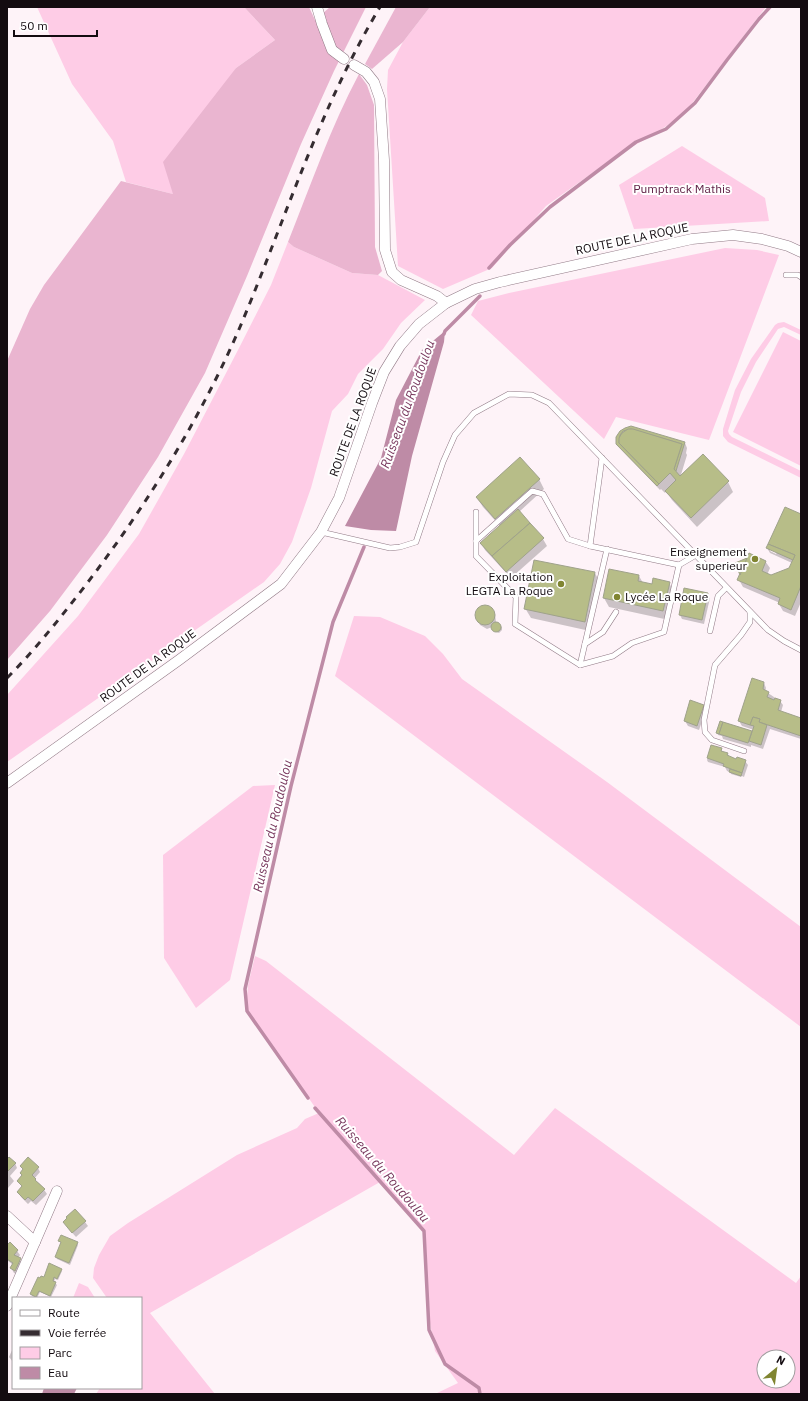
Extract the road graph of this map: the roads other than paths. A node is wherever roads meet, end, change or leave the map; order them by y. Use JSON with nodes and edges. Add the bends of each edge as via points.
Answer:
{"nodes":[{"id":1,"x":317,"y":7,"type":"edge"},
{"id":2,"x":344,"y":59,"type":"dead end"},
{"id":3,"x":354,"y":65,"type":"dead end"},
{"id":4,"x":801,"y":252,"type":"edge"},
{"id":5,"x":786,"y":275,"type":"dead end"},
{"id":6,"x":801,"y":277,"type":"edge"},
{"id":7,"x":446,"y":303,"type":"junction"},
{"id":8,"x":602,"y":458,"type":"junction"},
{"id":9,"x":476,"y":512,"type":"dead end"},
{"id":10,"x":322,"y":532,"type":"junction"},
{"id":11,"x":476,"y":541,"type":"junction"},
{"id":12,"x":590,"y":546,"type":"junction"},
{"id":13,"x":607,"y":549,"type":"junction"},
{"id":14,"x":696,"y":555,"type":"junction"},
{"id":15,"x":679,"y":565,"type":"junction"},
{"id":16,"x":726,"y":588,"type":"junction"},
{"id":17,"x":616,"y":612,"type":"dead end"},
{"id":18,"x":750,"y":612,"type":"junction"},
{"id":19,"x":710,"y":631,"type":"dead end"},
{"id":20,"x":585,"y":644,"type":"junction"},
{"id":21,"x":801,"y":650,"type":"edge"},
{"id":22,"x":580,"y":665,"type":"junction"},
{"id":23,"x":744,"y":751,"type":"dead end"},
{"id":24,"x":7,"y":782,"type":"edge"},
{"id":25,"x":57,"y":1191,"type":"dead end"},
{"id":26,"x":7,"y":1216,"type":"edge"},
{"id":27,"x":35,"y":1242,"type":"junction"},
{"id":28,"x":7,"y":1306,"type":"edge"}],
"edges":[{"from":1,"to":2,"type":"street","via":[[332,50]]},
{"from":3,"to":7,"type":"street","via":[[366,72],[374,82],[380,99],[385,250],[392,272],[401,280],[437,296]]},
{"from":4,"to":7,"type":"street","name":"ROUTE DE LA ROQUE","via":[[762,239],[733,235],[692,239],[500,282],[475,289]]},
{"from":5,"to":6,"type":"lane"},
{"from":7,"to":10,"type":"street","name":"ROUTE DE LA ROQUE","via":[[419,324],[400,346],[384,372],[339,498]]},
{"from":8,"to":10,"type":"lane","via":[[549,403],[532,395],[509,394],[474,413],[455,435],[443,462],[416,542],[390,548]]},
{"from":8,"to":12,"type":"lane"},
{"from":8,"to":14,"type":"lane"},
{"from":9,"to":11,"type":"lane"},
{"from":10,"to":24,"type":"street","name":"ROUTE DE LA ROQUE","via":[[281,584]]},
{"from":11,"to":12,"type":"lane","via":[[532,491],[543,494],[568,539]]},
{"from":11,"to":22,"type":"lane","via":[[476,556],[516,597],[515,624]]},
{"from":12,"to":13,"type":"lane"},
{"from":13,"to":15,"type":"lane"},
{"from":13,"to":20,"type":"lane"},
{"from":14,"to":15,"type":"lane"},
{"from":14,"to":16,"type":"lane"},
{"from":15,"to":22,"type":"lane","via":[[664,632],[632,643],[613,656]]},
{"from":16,"to":18,"type":"lane"},
{"from":16,"to":19,"type":"lane","via":[[718,596]]},
{"from":17,"to":20,"type":"lane","via":[[603,632]]},
{"from":18,"to":21,"type":"lane","via":[[784,642]]},
{"from":18,"to":23,"type":"lane","via":[[750,622],[715,665],[704,720],[705,732],[712,740]]},
{"from":20,"to":22,"type":"lane"},
{"from":25,"to":27,"type":"street"},
{"from":26,"to":27,"type":"street"},
{"from":27,"to":28,"type":"street"}]}
